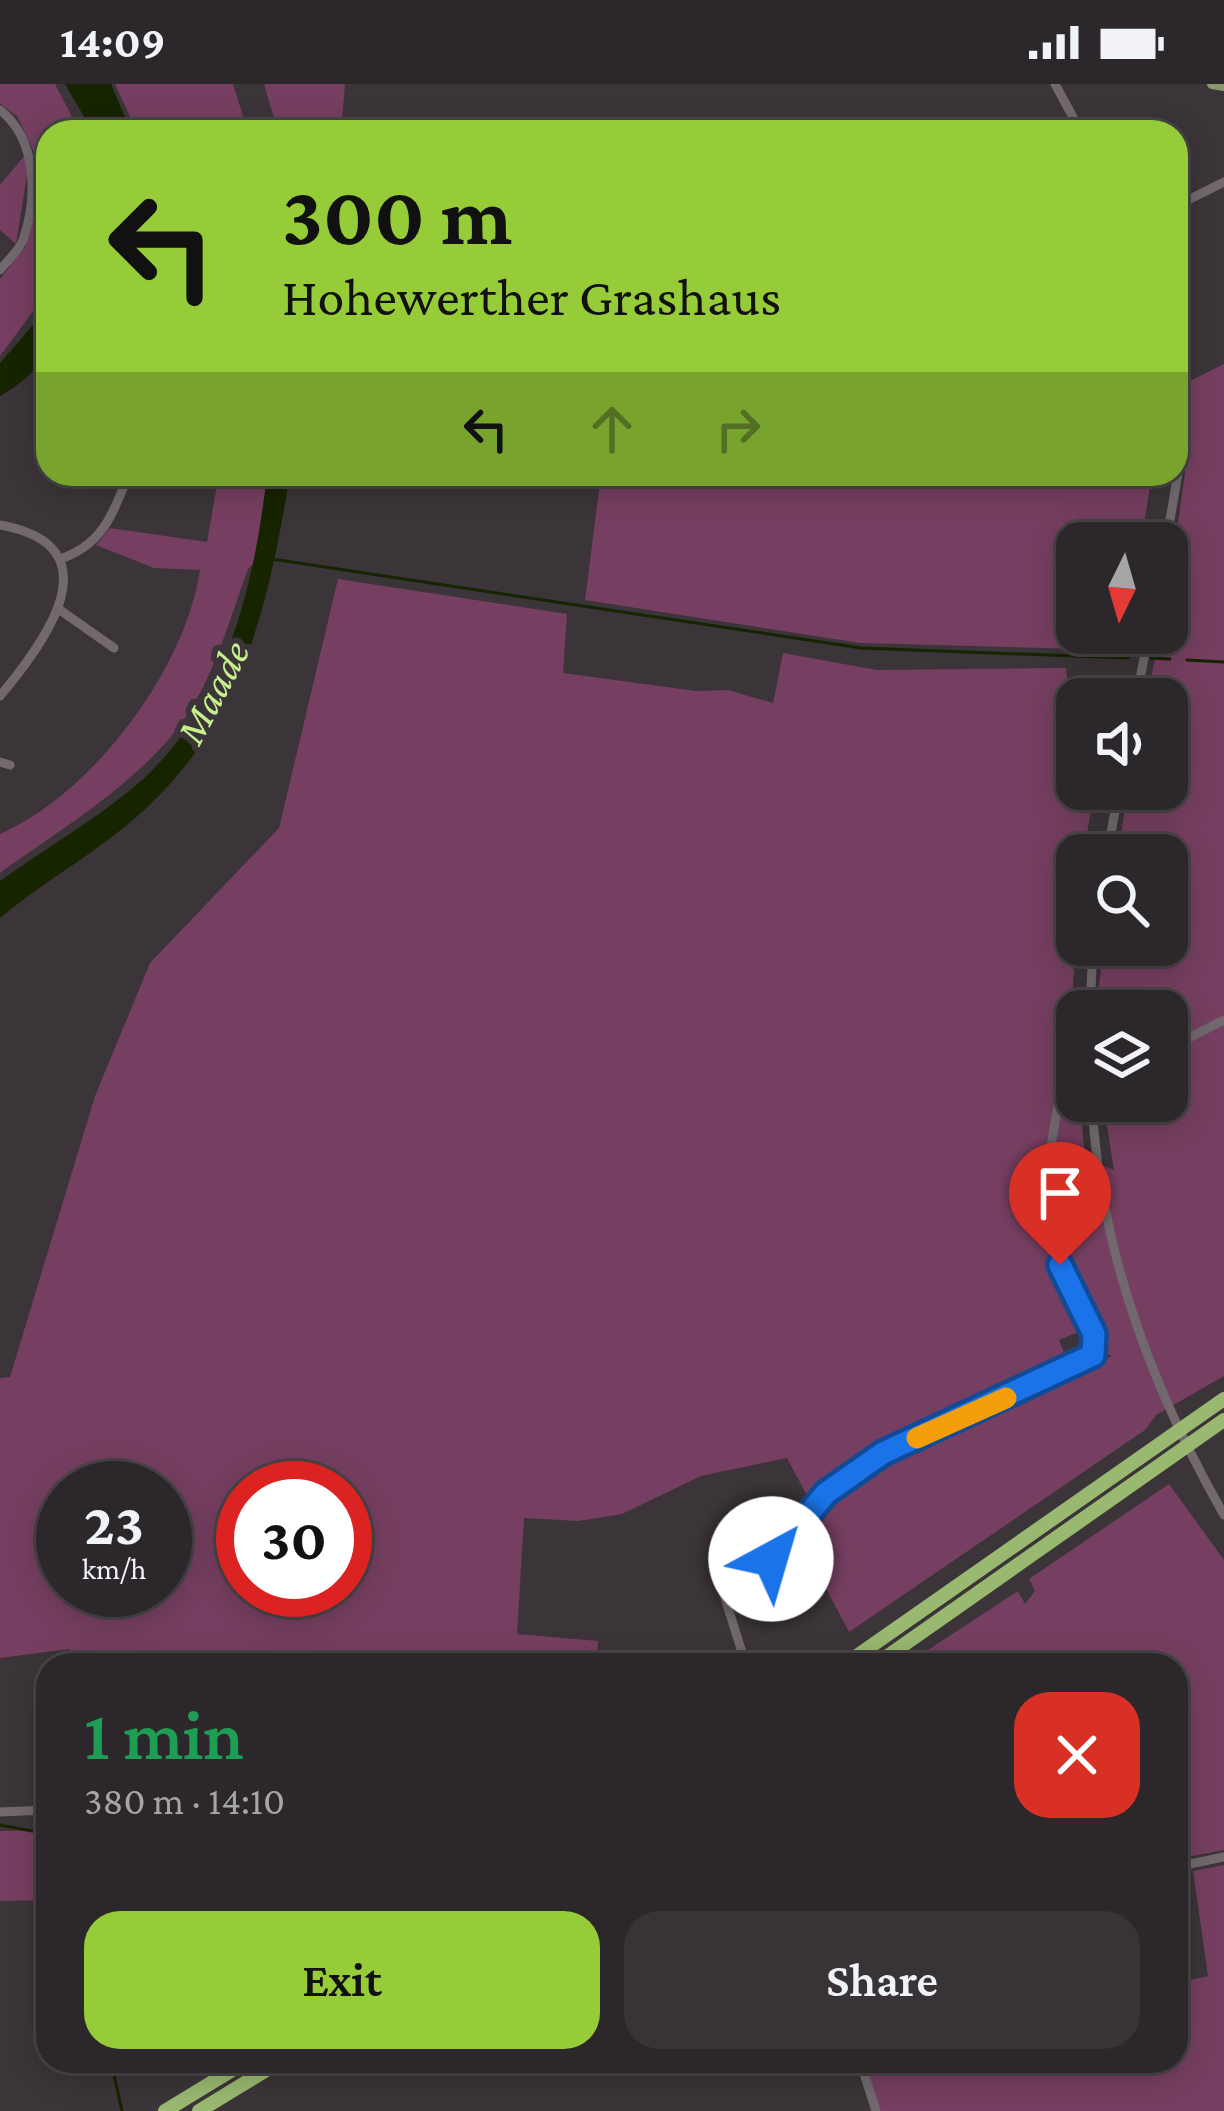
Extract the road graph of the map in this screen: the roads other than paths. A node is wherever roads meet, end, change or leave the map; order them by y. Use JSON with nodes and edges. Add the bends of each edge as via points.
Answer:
{"nodes":[{"id":1,"x":1054,"y":84,"type":"edge"},
{"id":2,"x":1212,"y":84,"type":"edge"},
{"id":3,"x":1224,"y":86,"type":"edge"},
{"id":4,"x":0,"y":110,"type":"edge"},
{"id":5,"x":1074,"y":120,"type":"edge"},
{"id":6,"x":1224,"y":182,"type":"edge"},
{"id":7,"x":1188,"y":200,"type":"edge"},
{"id":8,"x":0,"y":270,"type":"edge"},
{"id":9,"x":124,"y":486,"type":"edge"},
{"id":10,"x":1176,"y":486,"type":"edge"},
{"id":11,"x":1170,"y":522,"type":"edge"},
{"id":12,"x":0,"y":525,"type":"edge"},
{"id":13,"x":60,"y":560,"type":"junction"},
{"id":14,"x":59,"y":610,"type":"junction"},
{"id":15,"x":114,"y":648,"type":"dead end"},
{"id":16,"x":0,"y":696,"type":"edge"},
{"id":17,"x":1224,"y":1020,"type":"edge"},
{"id":18,"x":1188,"y":1038,"type":"edge"},
{"id":19,"x":1057,"y":1122,"type":"edge"},
{"id":20,"x":1094,"y":1122,"type":"edge"},
{"id":21,"x":1224,"y":1399,"type":"edge"},
{"id":22,"x":1224,"y":1420,"type":"edge"},
{"id":23,"x":1224,"y":1515,"type":"edge"},
{"id":24,"x":742,"y":1653,"type":"edge"},
{"id":25,"x":861,"y":1653,"type":"edge"},
{"id":26,"x":892,"y":1653,"type":"edge"},
{"id":27,"x":36,"y":1810,"type":"edge"},
{"id":28,"x":0,"y":1812,"type":"edge"},
{"id":29,"x":1224,"y":1857,"type":"edge"},
{"id":30,"x":1188,"y":1864,"type":"edge"},
{"id":31,"x":227,"y":2073,"type":"edge"},
{"id":32,"x":261,"y":2073,"type":"edge"},
{"id":33,"x":864,"y":2073,"type":"edge"},
{"id":34,"x":164,"y":2111,"type":"edge"},
{"id":35,"x":199,"y":2111,"type":"edge"},
{"id":36,"x":876,"y":2111,"type":"edge"}],
"edges":[{"from":1,"to":5,"type":"street"},
{"from":2,"to":3,"type":"main road"},
{"from":4,"to":8,"type":"street","via":[[33,161],[22,242]]},
{"from":6,"to":7,"type":"street"},
{"from":9,"to":13,"type":"street","via":[[103,535]]},
{"from":10,"to":11,"type":"street"},
{"from":12,"to":13,"type":"street","via":[[38,536]]},
{"from":13,"to":14,"type":"street"},
{"from":14,"to":15,"type":"street"},
{"from":14,"to":16,"type":"street"},
{"from":17,"to":18,"type":"street"},
{"from":19,"to":24,"type":"street","via":[[1047,1207],[1060,1265],[1094,1334],[1093,1355],[883,1453],[826,1493],[771,1559],[724,1595]]},
{"from":20,"to":23,"type":"street","via":[[1112,1245],[1168,1411]]},
{"from":21,"to":25,"type":"highway"},
{"from":22,"to":26,"type":"highway"},
{"from":27,"to":28,"type":"street"},
{"from":29,"to":30,"type":"street"},
{"from":31,"to":34,"type":"highway"},
{"from":32,"to":35,"type":"highway"},
{"from":33,"to":36,"type":"street"}]}
